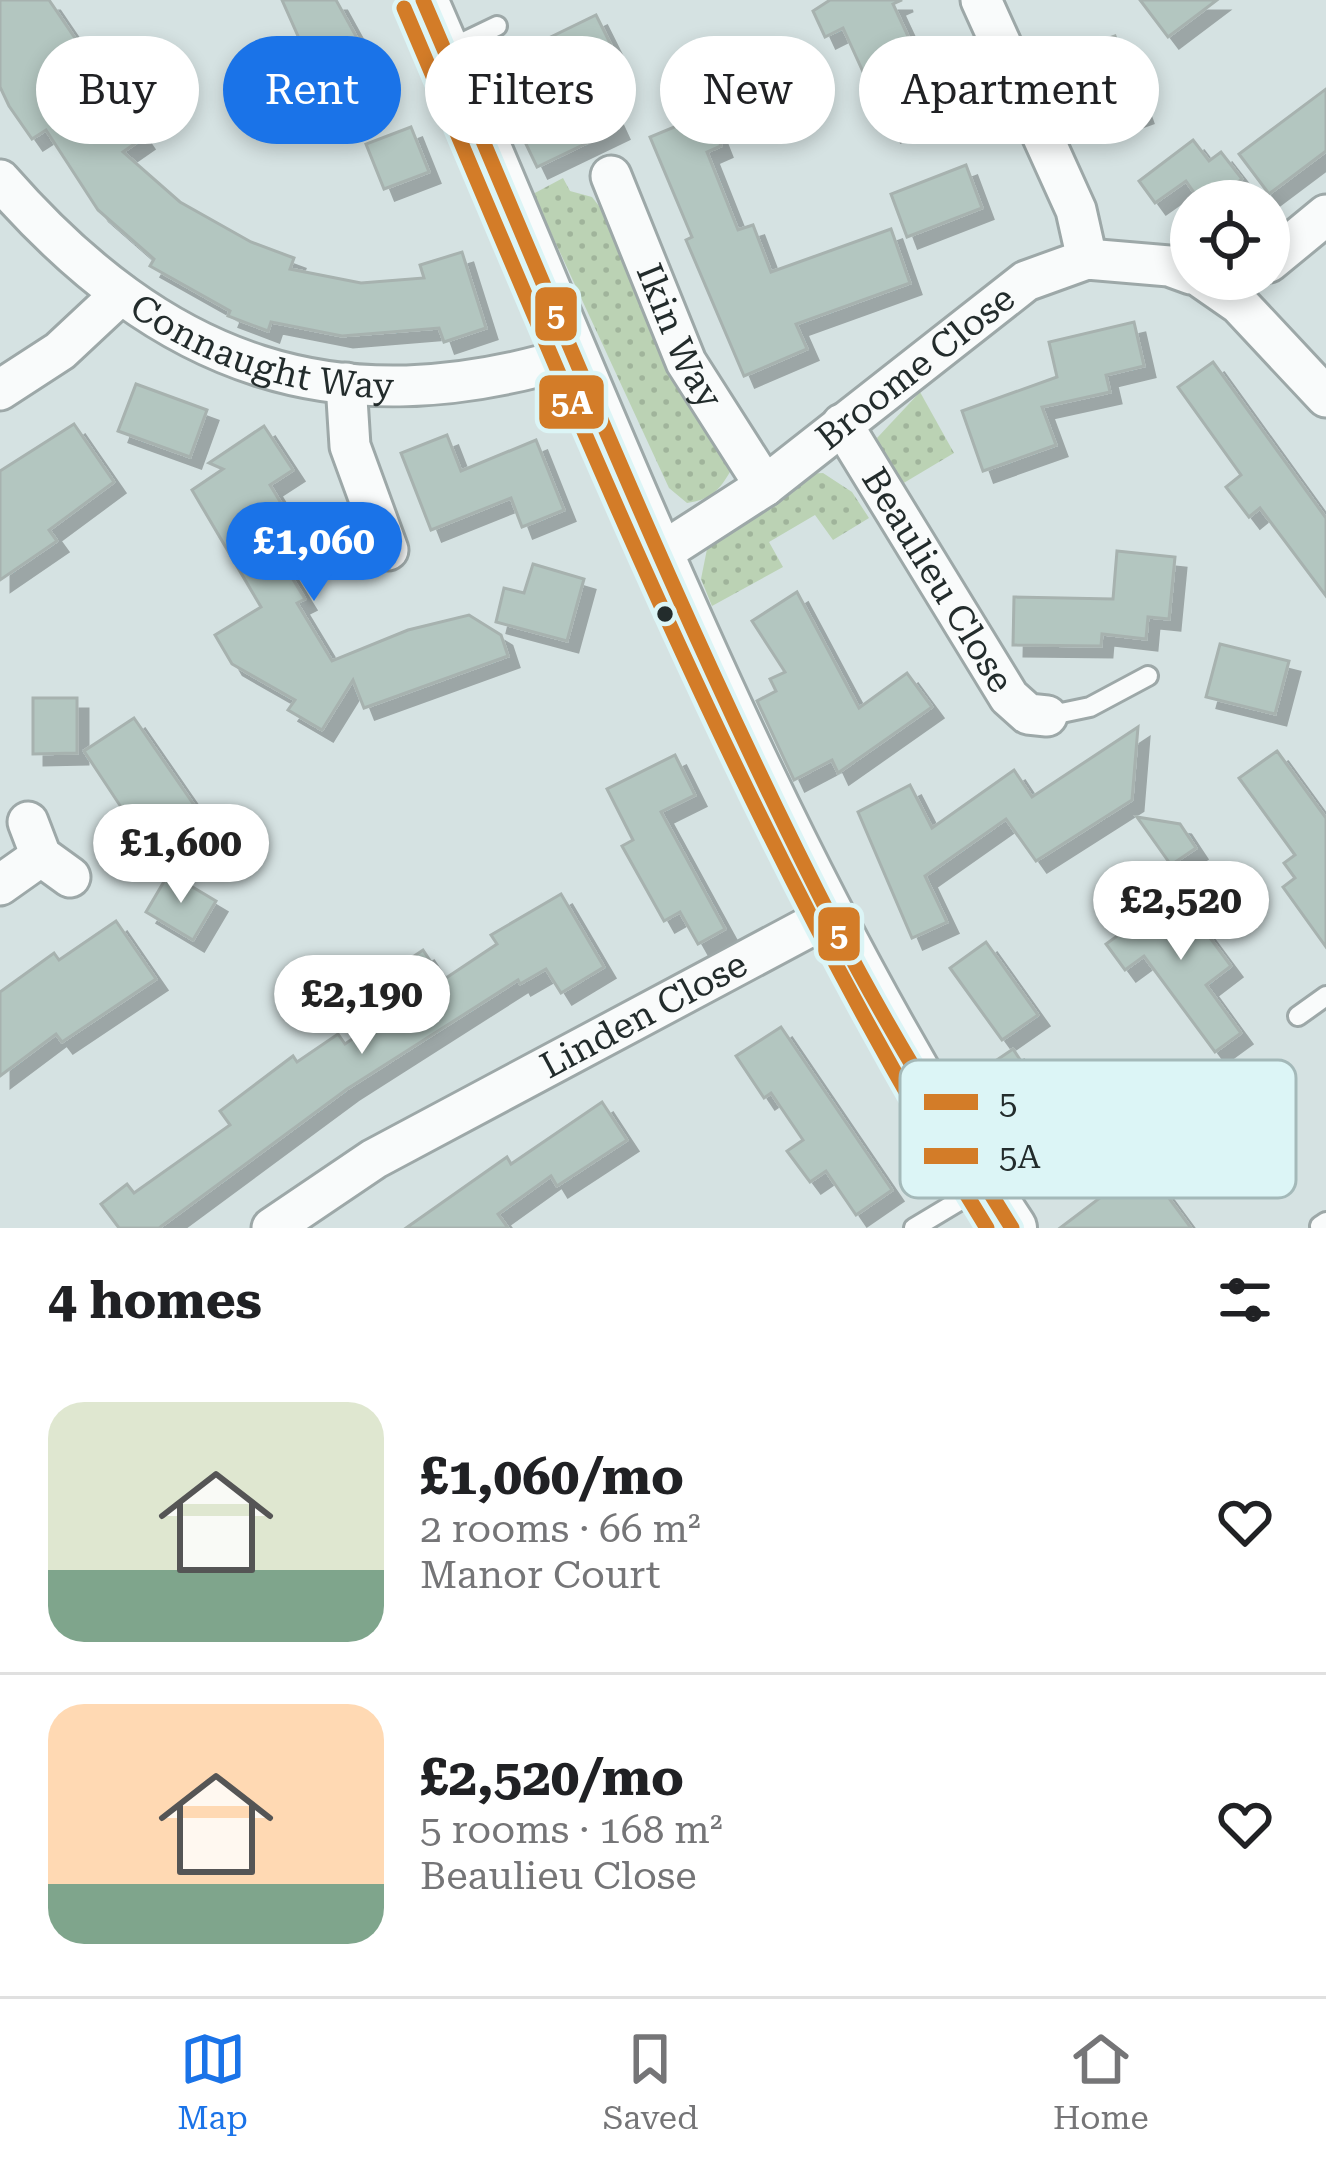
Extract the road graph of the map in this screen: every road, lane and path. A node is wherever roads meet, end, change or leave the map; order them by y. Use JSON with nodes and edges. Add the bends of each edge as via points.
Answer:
{"nodes":[{"id":1,"x":423,"y":0,"type":"edge"},
{"id":2,"x":989,"y":3,"type":"edge"},
{"id":3,"x":497,"y":26,"type":"dead end"},
{"id":4,"x":439,"y":36,"type":"edge"},
{"id":5,"x":475,"y":36,"type":"edge"},
{"id":6,"x":485,"y":144,"type":"edge"},
{"id":7,"x":611,"y":176,"type":"dead end"},
{"id":8,"x":0,"y":180,"type":"edge"},
{"id":9,"x":1326,"y":215,"type":"edge"},
{"id":10,"x":1290,"y":245,"type":"edge"},
{"id":11,"x":1087,"y":259,"type":"junction"},
{"id":12,"x":1170,"y":268,"type":"edge"},
{"id":13,"x":121,"y":294,"type":"junction"},
{"id":14,"x":1254,"y":300,"type":"edge"},
{"id":15,"x":574,"y":356,"type":"junction"},
{"id":16,"x":346,"y":383,"type":"junction"},
{"id":17,"x":0,"y":390,"type":"edge"},
{"id":18,"x":1326,"y":397,"type":"edge"},
{"id":19,"x":842,"y":424,"type":"junction"},
{"id":20,"x":765,"y":486,"type":"junction"},
{"id":21,"x":661,"y":553,"type":"junction"},
{"id":22,"x":392,"y":558,"type":"dead end"},
{"id":23,"x":1148,"y":676,"type":"dead end"},
{"id":24,"x":1047,"y":716,"type":"joint"},
{"id":25,"x":46,"y":852,"type":"dead end"},
{"id":26,"x":0,"y":885,"type":"edge"},
{"id":27,"x":833,"y":914,"type":"junction"},
{"id":28,"x":1326,"y":996,"type":"edge"},
{"id":29,"x":1298,"y":1016,"type":"dead end"},
{"id":30,"x":915,"y":1060,"type":"edge"},
{"id":31,"x":965,"y":1198,"type":"edge"},
{"id":32,"x":993,"y":1198,"type":"edge"},
{"id":33,"x":272,"y":1228,"type":"edge"},
{"id":34,"x":914,"y":1228,"type":"edge"},
{"id":35,"x":1012,"y":1228,"type":"edge"}],
"edges":[{"from":1,"to":4,"type":"street"},
{"from":2,"to":11,"type":"street","via":[[1076,210]]},
{"from":3,"to":5,"type":"lane"},
{"from":6,"to":15,"type":"street"},
{"from":7,"to":20,"type":"street","name":"Ikin Way","via":[[686,362]]},
{"from":8,"to":13,"type":"street","name":"Connaught Way"},
{"from":9,"to":10,"type":"street"},
{"from":11,"to":12,"type":"street","name":"Broome Close"},
{"from":11,"to":19,"type":"street","name":"Broome Close","via":[[1026,281]]},
{"from":13,"to":16,"type":"street","name":"Connaught Way","via":[[227,356]]},
{"from":13,"to":17,"type":"street","via":[[60,351]]},
{"from":14,"to":18,"type":"street"},
{"from":15,"to":16,"type":"street","name":"Connaught Way","via":[[449,387]]},
{"from":15,"to":21,"type":"street"},
{"from":16,"to":22,"type":"street","via":[[350,446]]},
{"from":19,"to":20,"type":"street","name":"Broome Close"},
{"from":19,"to":24,"type":"street","name":"Beaulieu Close","via":[[1009,697]]},
{"from":20,"to":21,"type":"street","name":"Broome Close"},
{"from":21,"to":27,"type":"street"},
{"from":23,"to":24,"type":"lane","via":[[1090,707]]},
{"from":25,"to":26,"type":"street"},
{"from":27,"to":30,"type":"street"},
{"from":27,"to":33,"type":"street","name":"Linden Close","via":[[374,1159]]},
{"from":28,"to":29,"type":"lane"},
{"from":31,"to":34,"type":"lane"},
{"from":32,"to":35,"type":"street"}]}
